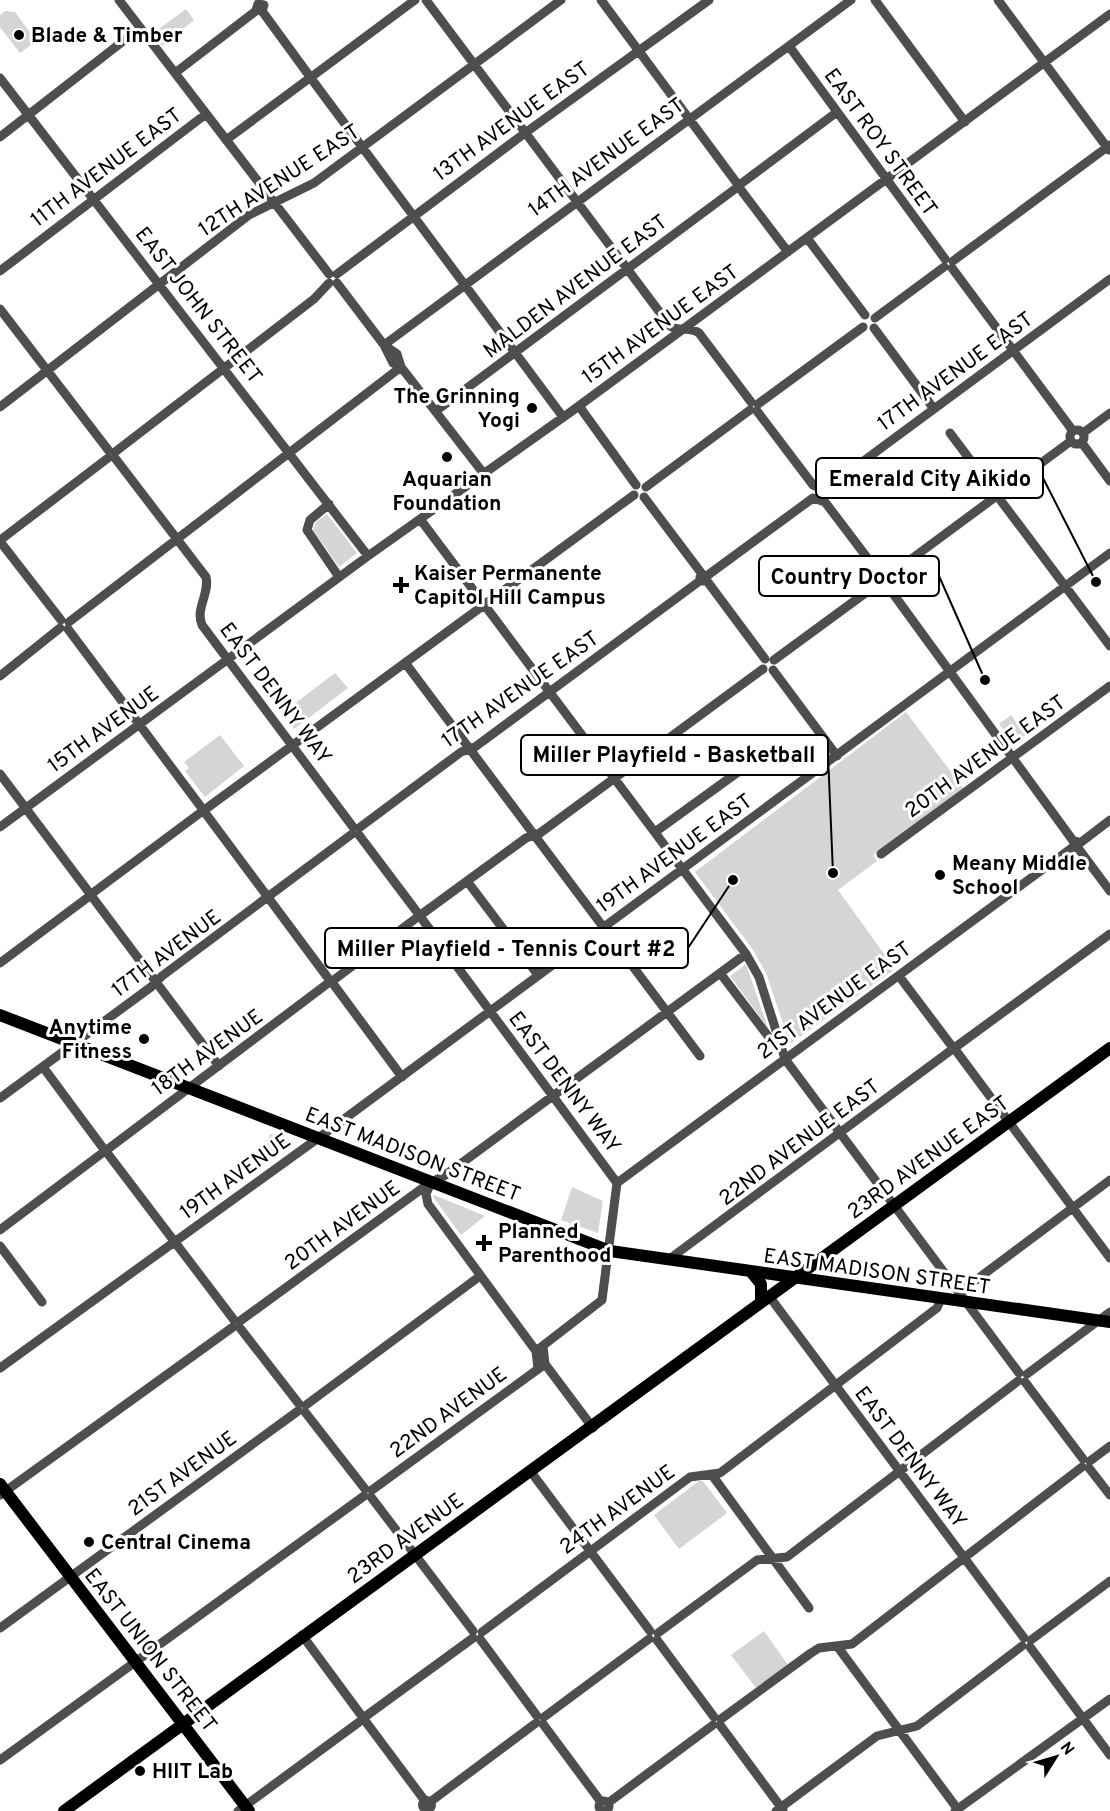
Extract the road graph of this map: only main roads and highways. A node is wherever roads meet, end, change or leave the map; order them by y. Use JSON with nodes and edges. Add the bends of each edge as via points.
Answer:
{"nodes":[{"id":1,"x":0,"y":1015,"type":"edge"},
{"id":2,"x":1110,"y":1048,"type":"edge"},
{"id":3,"x":752,"y":1273,"type":"junction"},
{"id":4,"x":794,"y":1279,"type":"junction"},
{"id":5,"x":765,"y":1299,"type":"junction"},
{"id":6,"x":1104,"y":1321,"type":"edge"},
{"id":7,"x":2,"y":1490,"type":"edge"},
{"id":8,"x":183,"y":1723,"type":"junction"},
{"id":9,"x":244,"y":1809,"type":"edge"},
{"id":10,"x":64,"y":1811,"type":"edge"}],
"edges":[{"from":1,"to":3,"type":"main road","name":"EAST MADISON STREET","via":[[610,1251]]},
{"from":2,"to":4,"type":"main road","name":"23RD AVENUE EAST"},
{"from":3,"to":4,"type":"main road","name":"EAST MADISON STREET"},
{"from":3,"to":5,"type":"main road","via":[[761,1284]]},
{"from":4,"to":5,"type":"main road","name":"23RD AVENUE EAST"},
{"from":4,"to":6,"type":"main road","name":"EAST MADISON STREET"},
{"from":5,"to":8,"type":"main road","name":"23RD AVENUE"},
{"from":7,"to":8,"type":"main road","name":"EAST UNION STREET"},
{"from":8,"to":9,"type":"main road","name":"EAST UNION STREET"},
{"from":8,"to":10,"type":"main road","name":"23RD AVENUE"}]}
